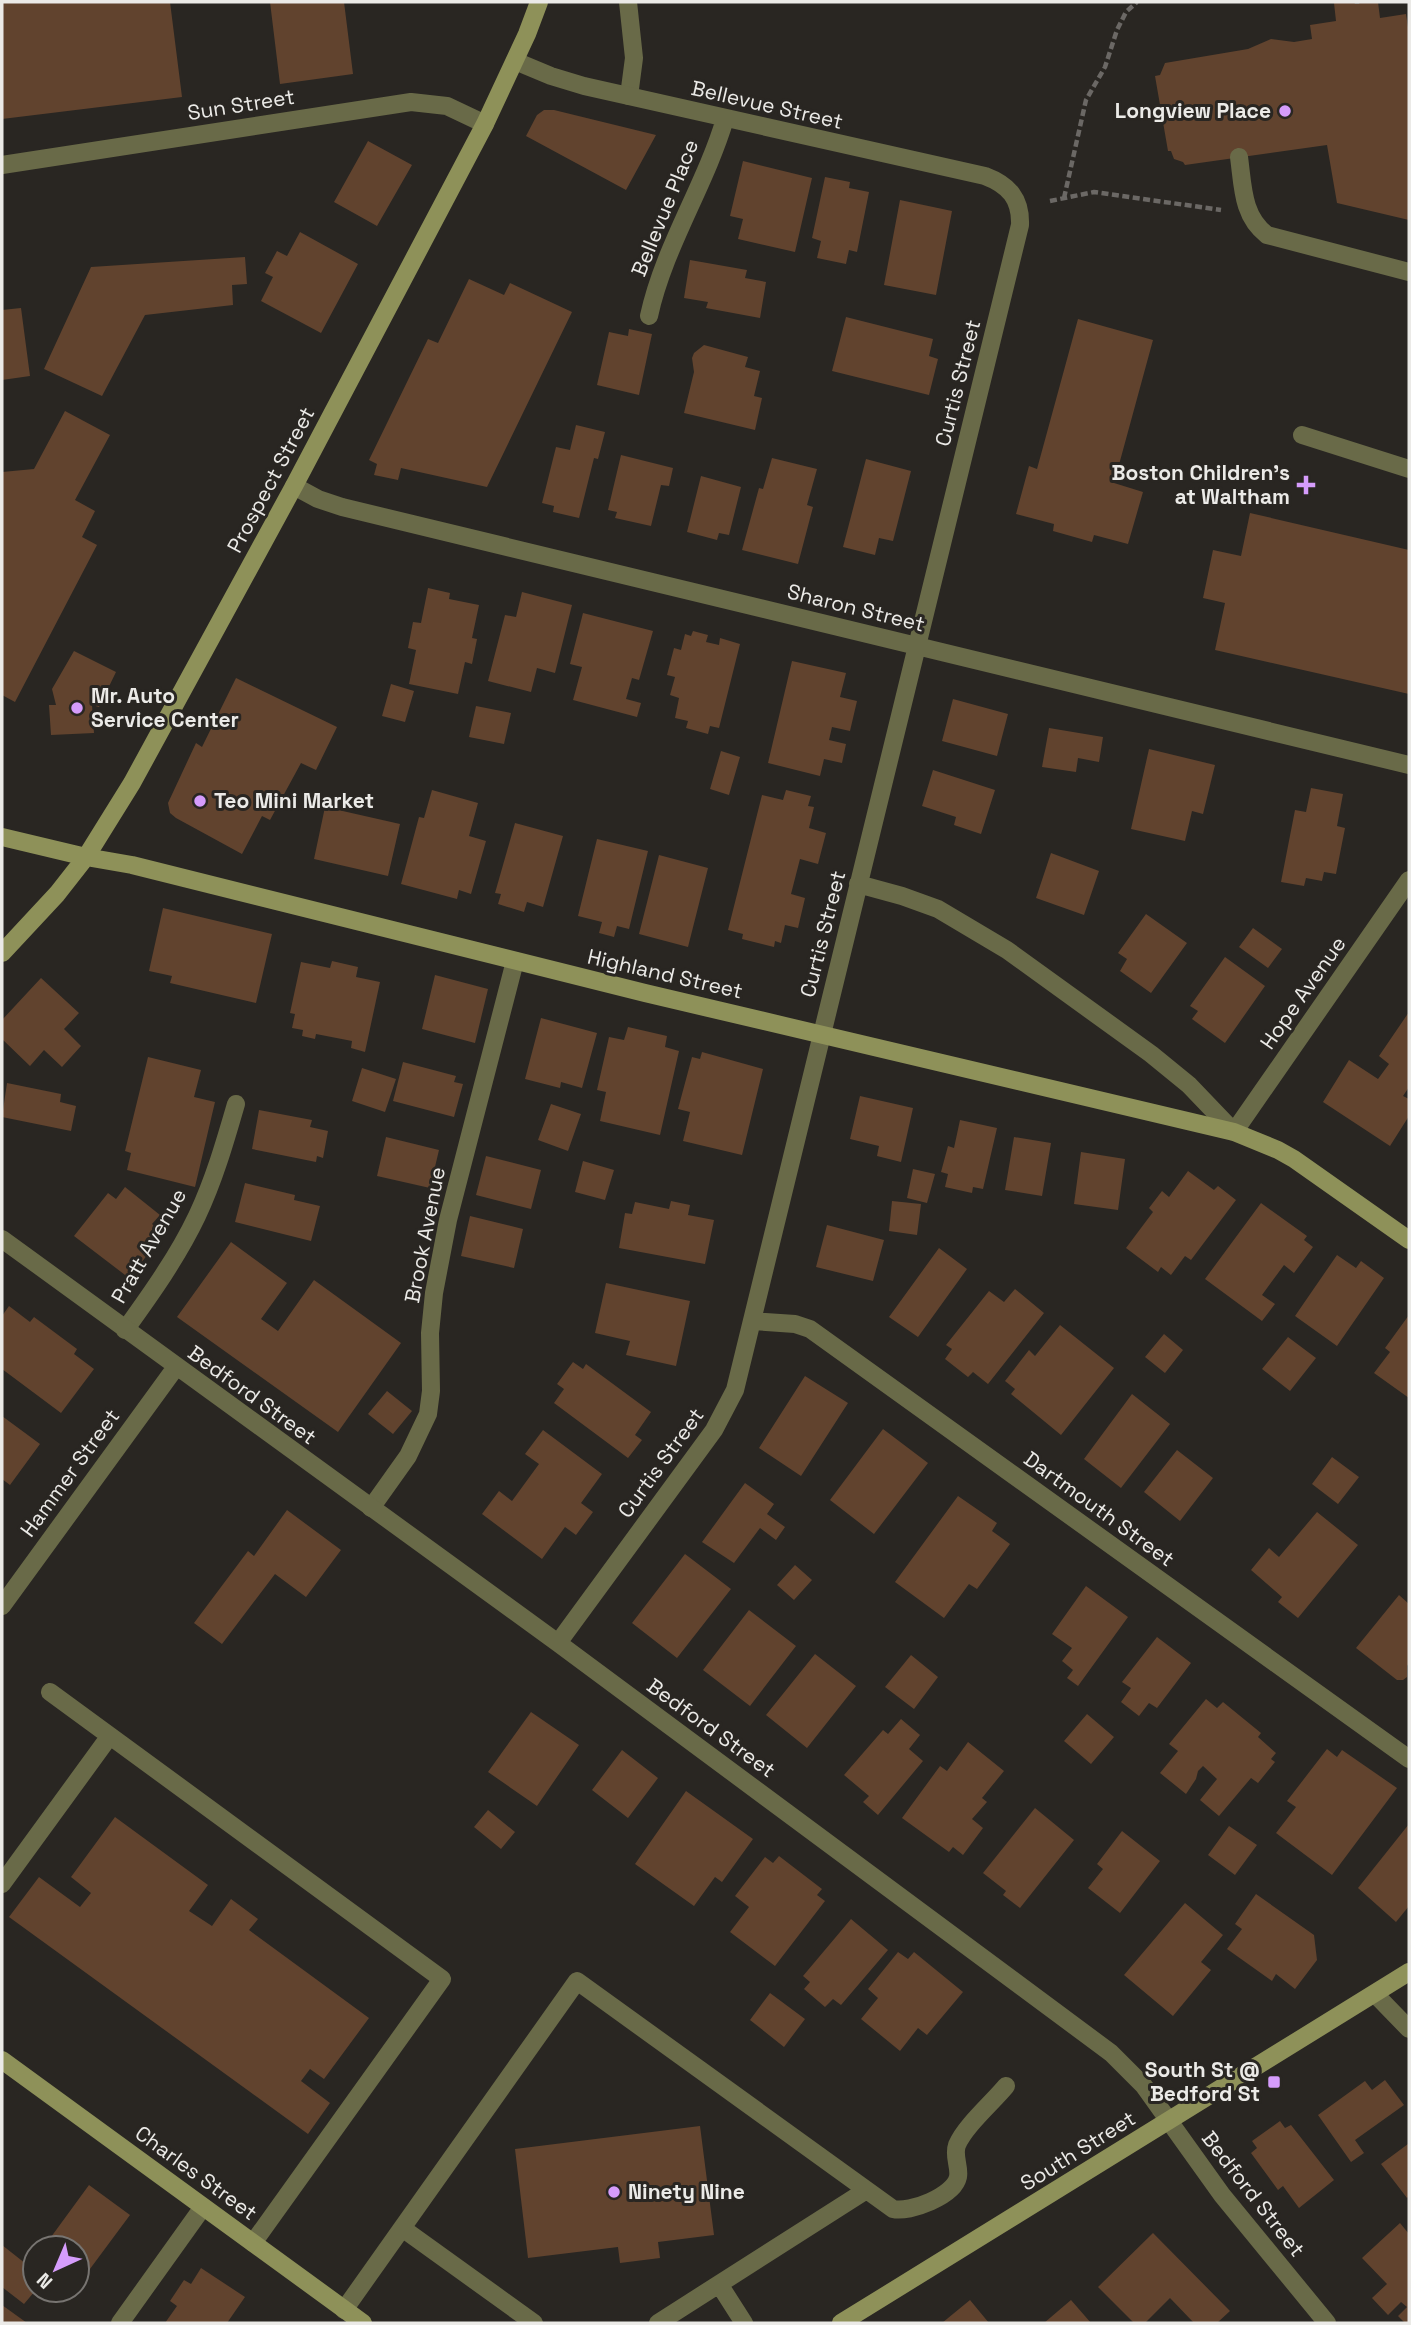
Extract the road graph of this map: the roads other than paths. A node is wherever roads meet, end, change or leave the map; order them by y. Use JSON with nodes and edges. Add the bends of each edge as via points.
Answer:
{"nodes":[{"id":1,"x":539,"y":2,"type":"edge"},
{"id":2,"x":628,"y":2,"type":"edge"},
{"id":3,"x":515,"y":61,"type":"junction"},
{"id":4,"x":629,"y":96,"type":"junction"},
{"id":5,"x":725,"y":119,"type":"junction"},
{"id":6,"x":485,"y":124,"type":"junction"},
{"id":7,"x":1239,"y":156,"type":"dead end"},
{"id":8,"x":2,"y":165,"type":"edge"},
{"id":9,"x":1009,"y":190,"type":"joint"},
{"id":10,"x":1409,"y":272,"type":"edge"},
{"id":11,"x":649,"y":316,"type":"dead end"},
{"id":12,"x":1302,"y":435,"type":"dead end"},
{"id":13,"x":1409,"y":469,"type":"edge"},
{"id":14,"x":294,"y":486,"type":"junction"},
{"id":15,"x":917,"y":646,"type":"junction"},
{"id":16,"x":1409,"y":765,"type":"edge"},
{"id":17,"x":2,"y":836,"type":"edge"},
{"id":18,"x":86,"y":858,"type":"junction"},
{"id":19,"x":1409,"y":880,"type":"edge"},
{"id":20,"x":858,"y":884,"type":"junction"},
{"id":21,"x":2,"y":953,"type":"edge"},
{"id":22,"x":515,"y":961,"type":"junction"},
{"id":23,"x":822,"y":1034,"type":"junction"},
{"id":24,"x":236,"y":1104,"type":"dead end"},
{"id":25,"x":1234,"y":1132,"type":"junction"},
{"id":26,"x":2,"y":1240,"type":"edge"},
{"id":27,"x":1409,"y":1240,"type":"edge"},
{"id":28,"x":752,"y":1321,"type":"junction"},
{"id":29,"x":125,"y":1330,"type":"junction"},
{"id":30,"x":176,"y":1367,"type":"junction"},
{"id":31,"x":371,"y":1508,"type":"junction"},
{"id":32,"x":2,"y":1606,"type":"edge"},
{"id":33,"x":558,"y":1643,"type":"junction"},
{"id":34,"x":50,"y":1692,"type":"dead end"},
{"id":35,"x":109,"y":1737,"type":"junction"},
{"id":36,"x":1409,"y":1759,"type":"edge"},
{"id":37,"x":2,"y":1884,"type":"edge"},
{"id":38,"x":1409,"y":1972,"type":"edge"},
{"id":39,"x":1375,"y":1994,"type":"junction"},
{"id":40,"x":1409,"y":2029,"type":"edge"},
{"id":41,"x":2,"y":2060,"type":"edge"},
{"id":42,"x":1006,"y":2086,"type":"dead end"},
{"id":43,"x":1169,"y":2121,"type":"junction"},
{"id":44,"x":865,"y":2191,"type":"junction"},
{"id":45,"x":203,"y":2207,"type":"junction"},
{"id":46,"x":402,"y":2228,"type":"junction"},
{"id":47,"x":253,"y":2243,"type":"junction"},
{"id":48,"x":719,"y":2284,"type":"junction"},
{"id":49,"x":344,"y":2310,"type":"junction"},
{"id":50,"x":120,"y":2323,"type":"edge"},
{"id":51,"x":363,"y":2323,"type":"edge"},
{"id":52,"x":534,"y":2323,"type":"edge"},
{"id":53,"x":657,"y":2323,"type":"edge"},
{"id":54,"x":744,"y":2323,"type":"edge"},
{"id":55,"x":841,"y":2323,"type":"edge"},
{"id":56,"x":1327,"y":2323,"type":"edge"}],
"edges":[{"from":1,"to":3,"type":"street","name":"Prospect Street"},
{"from":2,"to":4,"type":"street","via":[[634,58]]},
{"from":3,"to":4,"type":"street","name":"Bellevue Street"},
{"from":3,"to":6,"type":"street","name":"Prospect Street"},
{"from":4,"to":5,"type":"street","name":"Bellevue Street"},
{"from":5,"to":9,"type":"street","name":"Bellevue Street","via":[[985,176]]},
{"from":5,"to":11,"type":"street","name":"Bellevue Place","via":[[657,285]]},
{"from":6,"to":8,"type":"street","name":"Sun Street","via":[[447,106],[411,102]]},
{"from":6,"to":14,"type":"street","name":"Prospect Street"},
{"from":7,"to":10,"type":"street","via":[[1249,216],[1267,235]]},
{"from":9,"to":15,"type":"street","name":"Curtis Street","via":[[1019,206],[1020,225]]},
{"from":12,"to":13,"type":"street"},
{"from":14,"to":15,"type":"street","name":"Sharon Street","via":[[349,509]]},
{"from":14,"to":18,"type":"street","name":"Prospect Street","via":[[132,783]]},
{"from":15,"to":16,"type":"street","name":"Sharon Street"},
{"from":15,"to":20,"type":"street","name":"Curtis Street"},
{"from":17,"to":18,"type":"street","name":"Highland Street"},
{"from":18,"to":21,"type":"street","name":"Prospect Street"},
{"from":18,"to":22,"type":"street","name":"Highland Street"},
{"from":19,"to":25,"type":"street","name":"Hope Avenue"},
{"from":20,"to":23,"type":"street","name":"Curtis Street"},
{"from":20,"to":25,"type":"street","name":"Highland Street","via":[[938,909],[1007,950],[1189,1085]]},
{"from":22,"to":23,"type":"street","name":"Highland Street"},
{"from":22,"to":31,"type":"street","name":"Brook Avenue","via":[[447,1220],[430,1333],[428,1414],[408,1456]]},
{"from":23,"to":25,"type":"street","name":"Highland Street"},
{"from":23,"to":28,"type":"street","name":"Curtis Street"},
{"from":24,"to":29,"type":"street","name":"Pratt Avenue","via":[[196,1218]]},
{"from":25,"to":27,"type":"street","name":"Highland Street","via":[[1294,1159]]},
{"from":26,"to":29,"type":"street","name":"Bedford Street"},
{"from":28,"to":33,"type":"street","name":"Curtis Street","via":[[735,1390],[724,1414]]},
{"from":28,"to":36,"type":"street","name":"Dartmouth Street","via":[[810,1329]]},
{"from":29,"to":30,"type":"street","name":"Bedford Street"},
{"from":30,"to":31,"type":"street","name":"Bedford Street"},
{"from":30,"to":32,"type":"street","name":"Hammer Street"},
{"from":31,"to":33,"type":"street","name":"Bedford Street"},
{"from":33,"to":43,"type":"street","name":"Bedford Street","via":[[1111,2053],[1134,2074]]},
{"from":34,"to":35,"type":"street"},
{"from":35,"to":37,"type":"street"},
{"from":35,"to":47,"type":"street","via":[[442,1979]]},
{"from":38,"to":39,"type":"street","name":"South Street"},
{"from":39,"to":40,"type":"street"},
{"from":39,"to":43,"type":"street","name":"South Street"},
{"from":41,"to":45,"type":"street","name":"Charles Street"},
{"from":42,"to":44,"type":"street","via":[[958,2144],[958,2179],[950,2189],[902,2211]]},
{"from":43,"to":55,"type":"street","name":"South Street"},
{"from":43,"to":56,"type":"street","name":"Bedford Street"},
{"from":44,"to":46,"type":"street","via":[[577,1981]]},
{"from":44,"to":48,"type":"street"},
{"from":45,"to":47,"type":"street","name":"Charles Street"},
{"from":45,"to":50,"type":"street"},
{"from":46,"to":49,"type":"street"},
{"from":46,"to":52,"type":"street"},
{"from":47,"to":49,"type":"street","name":"Charles Street"},
{"from":48,"to":53,"type":"street"},
{"from":48,"to":54,"type":"street"},
{"from":49,"to":51,"type":"street","name":"Charles Street"}]}
